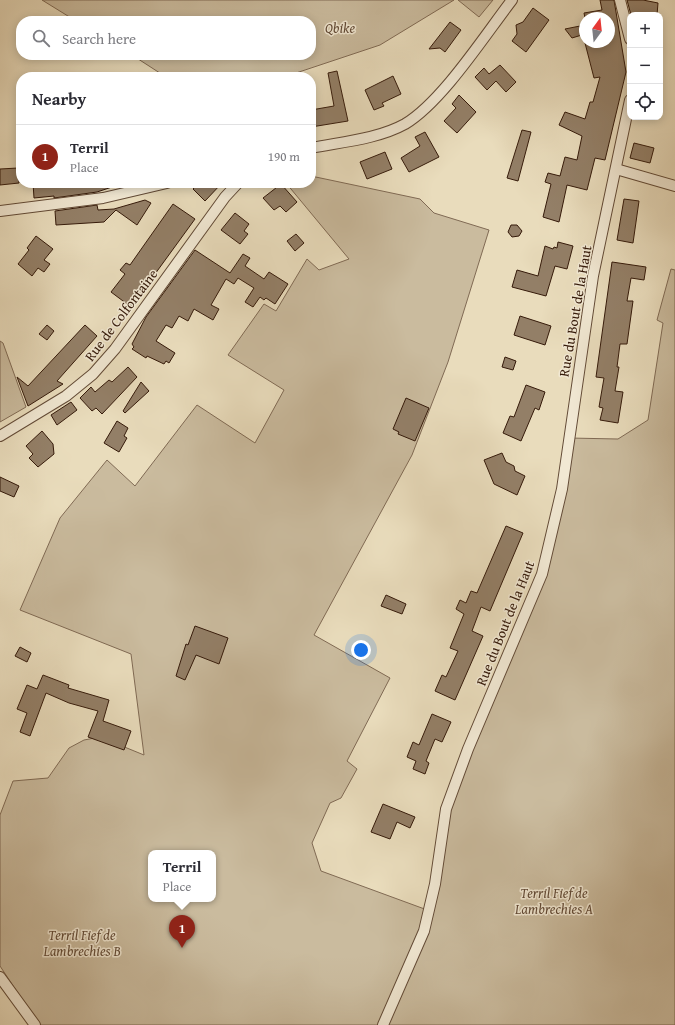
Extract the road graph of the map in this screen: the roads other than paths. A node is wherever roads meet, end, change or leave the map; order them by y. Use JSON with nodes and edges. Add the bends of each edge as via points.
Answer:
{"nodes":[{"id":1,"x":512,"y":0,"type":"edge"},
{"id":2,"x":620,"y":0,"type":"edge"},
{"id":3,"x":627,"y":27,"type":"edge"},
{"id":4,"x":627,"y":115,"type":"edge"},
{"id":5,"x":316,"y":147,"type":"edge"},
{"id":6,"x":616,"y":169,"type":"junction"},
{"id":7,"x":675,"y":186,"type":"edge"},
{"id":8,"x":145,"y":188,"type":"edge"},
{"id":9,"x":233,"y":188,"type":"edge"},
{"id":10,"x":0,"y":211,"type":"edge"},
{"id":11,"x":0,"y":436,"type":"edge"},
{"id":12,"x":0,"y":977,"type":"edge"},
{"id":13,"x":35,"y":1025,"type":"edge"},
{"id":14,"x":383,"y":1025,"type":"edge"}],
"edges":[{"from":1,"to":5,"type":"street","via":[[446,85],[405,124],[376,135]]},
{"from":2,"to":3,"type":"street"},
{"from":4,"to":6,"type":"street","name":"Rue du Bout de la Haut"},
{"from":6,"to":7,"type":"street"},
{"from":6,"to":14,"type":"street","name":"Rue du Bout de la Haut","via":[[593,276],[562,489],[542,574],[468,749],[446,809],[435,884],[424,931]]},
{"from":8,"to":10,"type":"street","via":[[103,198]]},
{"from":9,"to":11,"type":"street","name":"Rue de Colfontaine","via":[[115,349],[93,374],[66,396]]},
{"from":12,"to":13,"type":"street"}]}
